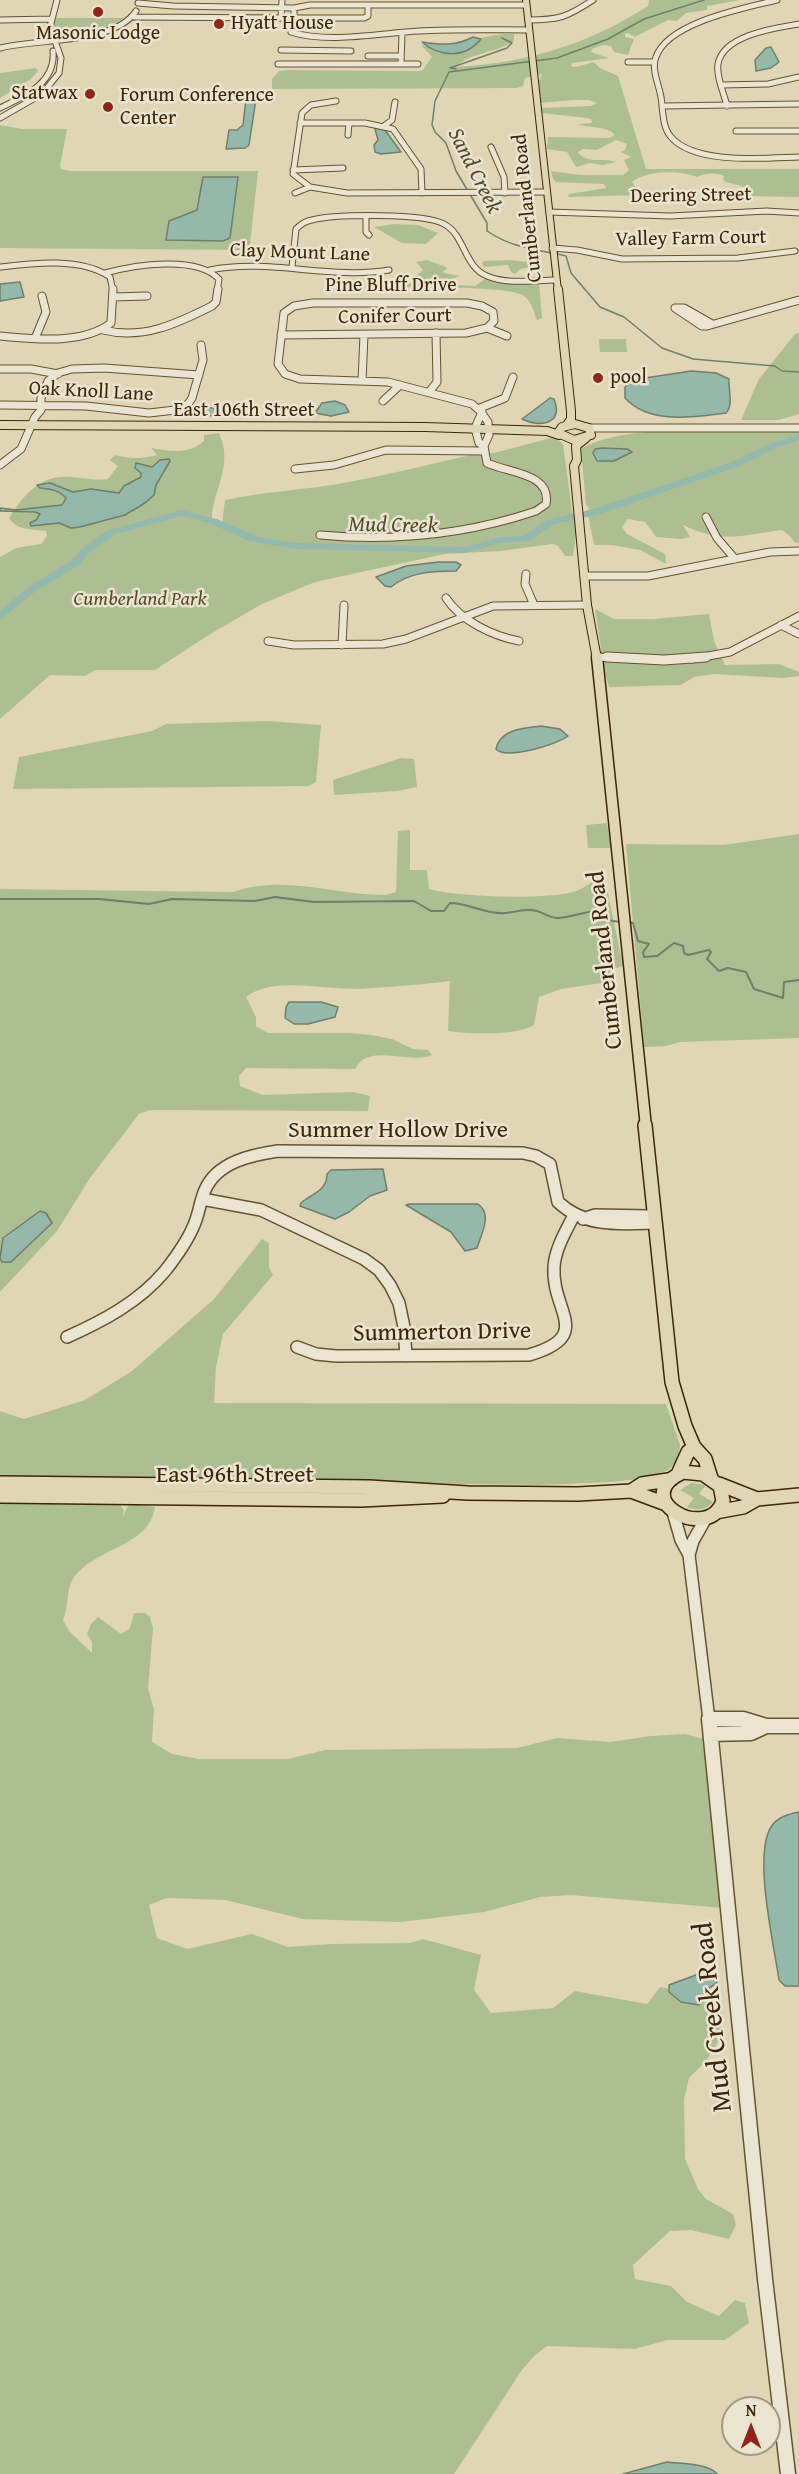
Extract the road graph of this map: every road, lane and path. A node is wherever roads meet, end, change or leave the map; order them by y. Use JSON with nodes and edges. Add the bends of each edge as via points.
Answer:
{"nodes":[{"id":1,"x":593,"y":0,"type":"edge"},
{"id":2,"x":777,"y":0,"type":"edge"},
{"id":3,"x":55,"y":1,"type":"edge"},
{"id":4,"x":138,"y":2,"type":"edge"},
{"id":5,"x":219,"y":3,"type":"edge"},
{"id":6,"x":282,"y":3,"type":"edge"},
{"id":7,"x":427,"y":3,"type":"edge"},
{"id":8,"x":526,"y":3,"type":"edge"},
{"id":9,"x":179,"y":6,"type":"junction"},
{"id":10,"x":368,"y":8,"type":"junction"},
{"id":11,"x":129,"y":10,"type":"dead end"},
{"id":12,"x":294,"y":10,"type":"junction"},
{"id":13,"x":134,"y":18,"type":"junction"},
{"id":14,"x":176,"y":19,"type":"junction"},
{"id":15,"x":0,"y":20,"type":"edge"},
{"id":16,"x":49,"y":20,"type":"junction"},
{"id":17,"x":528,"y":20,"type":"junction"},
{"id":18,"x":798,"y":25,"type":"edge"},
{"id":19,"x":316,"y":26,"type":"dead end"},
{"id":20,"x":358,"y":26,"type":"dead end"},
{"id":21,"x":529,"y":30,"type":"junction"},
{"id":22,"x":291,"y":32,"type":"dead end"},
{"id":23,"x":402,"y":33,"type":"junction"},
{"id":24,"x":316,"y":36,"type":"junction"},
{"id":25,"x":357,"y":36,"type":"junction"},
{"id":26,"x":378,"y":36,"type":"junction"},
{"id":27,"x":51,"y":39,"type":"junction"},
{"id":28,"x":0,"y":44,"type":"edge"},
{"id":29,"x":377,"y":47,"type":"dead end"},
{"id":30,"x":0,"y":48,"type":"edge"},
{"id":31,"x":281,"y":50,"type":"dead end"},
{"id":32,"x":316,"y":51,"type":"junction"},
{"id":33,"x":351,"y":51,"type":"dead end"},
{"id":34,"x":298,"y":52,"type":"dead end"},
{"id":35,"x":343,"y":53,"type":"dead end"},
{"id":36,"x":368,"y":56,"type":"dead end"},
{"id":37,"x":401,"y":56,"type":"junction"},
{"id":38,"x":628,"y":62,"type":"dead end"},
{"id":39,"x":654,"y":62,"type":"junction"},
{"id":40,"x":278,"y":64,"type":"dead end"},
{"id":41,"x":297,"y":64,"type":"junction"},
{"id":42,"x":342,"y":64,"type":"junction"},
{"id":43,"x":401,"y":64,"type":"junction"},
{"id":44,"x":418,"y":64,"type":"dead end"},
{"id":45,"x":799,"y":77,"type":"edge"},
{"id":46,"x":722,"y":85,"type":"junction"},
{"id":47,"x":336,"y":101,"type":"dead end"},
{"id":48,"x":396,"y":102,"type":"dead end"},
{"id":49,"x":798,"y":105,"type":"edge"},
{"id":50,"x":663,"y":106,"type":"junction"},
{"id":51,"x":727,"y":106,"type":"junction"},
{"id":52,"x":0,"y":108,"type":"edge"},
{"id":53,"x":0,"y":118,"type":"edge"},
{"id":54,"x":300,"y":123,"type":"junction"},
{"id":55,"x":349,"y":123,"type":"junction"},
{"id":56,"x":384,"y":126,"type":"junction"},
{"id":57,"x":736,"y":131,"type":"dead end"},
{"id":58,"x":799,"y":131,"type":"edge"},
{"id":59,"x":348,"y":135,"type":"dead end"},
{"id":60,"x":491,"y":147,"type":"dead end"},
{"id":61,"x":799,"y":157,"type":"edge"},
{"id":62,"x":343,"y":168,"type":"dead end"},
{"id":63,"x":293,"y":170,"type":"junction"},
{"id":64,"x":310,"y":187,"type":"junction"},
{"id":65,"x":295,"y":193,"type":"dead end"},
{"id":66,"x":422,"y":193,"type":"junction"},
{"id":67,"x":505,"y":193,"type":"junction"},
{"id":68,"x":546,"y":193,"type":"junction"},
{"id":69,"x":799,"y":213,"type":"edge"},
{"id":70,"x":549,"y":214,"type":"junction"},
{"id":71,"x":366,"y":218,"type":"junction"},
{"id":72,"x":369,"y":235,"type":"dead end"},
{"id":73,"x":553,"y":251,"type":"junction"},
{"id":74,"x":795,"y":251,"type":"dead end"},
{"id":75,"x":0,"y":267,"type":"edge"},
{"id":76,"x":292,"y":267,"type":"junction"},
{"id":77,"x":210,"y":270,"type":"junction"},
{"id":78,"x":389,"y":270,"type":"dead end"},
{"id":79,"x":105,"y":273,"type":"junction"},
{"id":80,"x":556,"y":280,"type":"junction"},
{"id":81,"x":42,"y":296,"type":"dead end"},
{"id":82,"x":147,"y":296,"type":"dead end"},
{"id":83,"x":113,"y":297,"type":"junction"},
{"id":84,"x":799,"y":300,"type":"edge"},
{"id":85,"x":286,"y":302,"type":"dead end"},
{"id":86,"x":498,"y":304,"type":"dead end"},
{"id":87,"x":294,"y":306,"type":"junction"},
{"id":88,"x":487,"y":308,"type":"junction"},
{"id":89,"x":712,"y":324,"type":"junction"},
{"id":90,"x":487,"y":328,"type":"junction"},
{"id":91,"x":103,"y":330,"type":"junction"},
{"id":92,"x":436,"y":333,"type":"junction"},
{"id":93,"x":281,"y":335,"type":"junction"},
{"id":94,"x":364,"y":335,"type":"junction"},
{"id":95,"x":0,"y":336,"type":"edge"},
{"id":96,"x":36,"y":336,"type":"junction"},
{"id":97,"x":507,"y":336,"type":"dead end"},
{"id":98,"x":201,"y":345,"type":"dead end"},
{"id":99,"x":0,"y":369,"type":"edge"},
{"id":100,"x":58,"y":374,"type":"junction"},
{"id":101,"x":199,"y":375,"type":"junction"},
{"id":102,"x":289,"y":376,"type":"junction"},
{"id":103,"x":513,"y":377,"type":"dead end"},
{"id":104,"x":279,"y":380,"type":"dead end"},
{"id":105,"x":362,"y":381,"type":"junction"},
{"id":106,"x":400,"y":385,"type":"junction"},
{"id":107,"x":429,"y":392,"type":"junction"},
{"id":108,"x":383,"y":401,"type":"dead end"},
{"id":109,"x":0,"y":405,"type":"edge"},
{"id":110,"x":39,"y":405,"type":"junction"},
{"id":111,"x":481,"y":410,"type":"junction"},
{"id":112,"x":571,"y":411,"type":"junction"},
{"id":113,"x":566,"y":425,"type":"junction"},
{"id":114,"x":0,"y":426,"type":"edge"},
{"id":115,"x":28,"y":426,"type":"junction"},
{"id":116,"x":799,"y":428,"type":"edge"},
{"id":117,"x":475,"y":429,"type":"junction"},
{"id":118,"x":488,"y":429,"type":"junction"},
{"id":119,"x":587,"y":432,"type":"junction"},
{"id":120,"x":561,"y":436,"type":"junction"},
{"id":121,"x":484,"y":448,"type":"junction"},
{"id":122,"x":0,"y":465,"type":"edge"},
{"id":123,"x":574,"y":466,"type":"junction"},
{"id":124,"x":295,"y":470,"type":"dead end"},
{"id":125,"x":706,"y":517,"type":"dead end"},
{"id":126,"x":320,"y":535,"type":"dead end"},
{"id":127,"x":799,"y":551,"type":"edge"},
{"id":128,"x":735,"y":559,"type":"junction"},
{"id":129,"x":526,"y":574,"type":"dead end"},
{"id":130,"x":584,"y":576,"type":"junction"},
{"id":131,"x":446,"y":598,"type":"dead end"},
{"id":132,"x":534,"y":604,"type":"junction"},
{"id":133,"x":587,"y":604,"type":"junction"},
{"id":134,"x":344,"y":605,"type":"dead end"},
{"id":135,"x":464,"y":616,"type":"junction"},
{"id":136,"x":799,"y":616,"type":"edge"},
{"id":137,"x":781,"y":625,"type":"junction"},
{"id":138,"x":799,"y":634,"type":"edge"},
{"id":139,"x":268,"y":641,"type":"dead end"},
{"id":140,"x":519,"y":641,"type":"dead end"},
{"id":141,"x":342,"y":645,"type":"junction"},
{"id":142,"x":597,"y":657,"type":"junction"},
{"id":143,"x":202,"y":1199,"type":"junction"},
{"id":144,"x":578,"y":1217,"type":"junction"},
{"id":145,"x":654,"y":1219,"type":"junction"},
{"id":146,"x":67,"y":1337,"type":"dead end"},
{"id":147,"x":297,"y":1347,"type":"dead end"},
{"id":148,"x":406,"y":1356,"type":"junction"},
{"id":149,"x":694,"y":1447,"type":"junction"},
{"id":150,"x":673,"y":1477,"type":"junction"},
{"id":151,"x":715,"y":1481,"type":"junction"},
{"id":152,"x":0,"y":1483,"type":"edge"},
{"id":153,"x":631,"y":1491,"type":"junction"},
{"id":154,"x":468,"y":1493,"type":"junction"},
{"id":155,"x":799,"y":1495,"type":"edge"},
{"id":156,"x":0,"y":1497,"type":"edge"},
{"id":157,"x":757,"y":1499,"type":"junction"},
{"id":158,"x":669,"y":1508,"type":"junction"},
{"id":159,"x":711,"y":1515,"type":"junction"},
{"id":160,"x":689,"y":1555,"type":"junction"},
{"id":161,"x":709,"y":1719,"type":"junction"},
{"id":162,"x":766,"y":1726,"type":"junction"},
{"id":163,"x":799,"y":1726,"type":"edge"},
{"id":164,"x":711,"y":1734,"type":"junction"},
{"id":165,"x":791,"y":2471,"type":"edge"}],
"edges":[{"from":1,"to":17,"type":"street","via":[[576,13]]},
{"from":2,"to":39,"type":"street","via":[[681,31],[661,47]]},
{"from":3,"to":16,"type":"street"},
{"from":4,"to":9,"type":"street"},
{"from":4,"to":13,"type":"street"},
{"from":5,"to":6,"type":"street"},
{"from":5,"to":9,"type":"street"},
{"from":6,"to":12,"type":"street"},
{"from":6,"to":14,"type":"street","via":[[280,18]]},
{"from":7,"to":8,"type":"street"},
{"from":7,"to":10,"type":"street"},
{"from":8,"to":17,"type":"main road","name":"Cumberland Road"},
{"from":9,"to":14,"type":"street"},
{"from":10,"to":12,"type":"street","via":[[306,6]]},
{"from":10,"to":12,"type":"street","via":[[364,18],[297,18]]},
{"from":11,"to":27,"type":"street","via":[[125,20],[108,29]]},
{"from":13,"to":14,"type":"street"},
{"from":13,"to":27,"type":"street","via":[[107,32]]},
{"from":15,"to":16,"type":"street"},
{"from":16,"to":27,"type":"street","via":[[44,27]]},
{"from":17,"to":21,"type":"main road","name":"Cumberland Road"},
{"from":18,"to":46,"type":"street","via":[[758,33],[729,47],[718,64]]},
{"from":19,"to":24,"type":"street"},
{"from":20,"to":25,"type":"street"},
{"from":21,"to":23,"type":"street"},
{"from":21,"to":68,"type":"main road","name":"Cumberland Road"},
{"from":22,"to":24,"type":"street"},
{"from":23,"to":26,"type":"street"},
{"from":23,"to":37,"type":"street"},
{"from":24,"to":25,"type":"street"},
{"from":24,"to":32,"type":"street"},
{"from":25,"to":26,"type":"street"},
{"from":26,"to":29,"type":"street"},
{"from":27,"to":28,"type":"street"},
{"from":27,"to":30,"type":"street"},
{"from":27,"to":52,"type":"street","via":[[55,59],[50,73],[37,87]]},
{"from":27,"to":53,"type":"street","via":[[62,62],[54,82],[33,101]]},
{"from":31,"to":32,"type":"street"},
{"from":32,"to":33,"type":"street"},
{"from":34,"to":41,"type":"street"},
{"from":35,"to":42,"type":"street"},
{"from":36,"to":37,"type":"street"},
{"from":37,"to":43,"type":"street"},
{"from":38,"to":39,"type":"street"},
{"from":39,"to":50,"type":"street"},
{"from":40,"to":41,"type":"street"},
{"from":41,"to":42,"type":"street"},
{"from":42,"to":43,"type":"street"},
{"from":43,"to":44,"type":"street"},
{"from":45,"to":46,"type":"street","via":[[768,84]]},
{"from":46,"to":51,"type":"street"},
{"from":47,"to":54,"type":"street","via":[[307,107]]},
{"from":48,"to":56,"type":"street","via":[[393,118]]},
{"from":49,"to":51,"type":"street"},
{"from":50,"to":51,"type":"street"},
{"from":50,"to":61,"type":"street","via":[[671,137],[687,147],[726,157]]},
{"from":54,"to":55,"type":"street"},
{"from":54,"to":63,"type":"street"},
{"from":55,"to":56,"type":"street"},
{"from":55,"to":59,"type":"street"},
{"from":56,"to":66,"type":"street","via":[[398,134],[421,169]]},
{"from":57,"to":58,"type":"street"},
{"from":60,"to":67,"type":"street","via":[[504,177]]},
{"from":62,"to":63,"type":"street"},
{"from":63,"to":64,"type":"street","via":[[297,179]]},
{"from":64,"to":65,"type":"street"},
{"from":64,"to":66,"type":"street","via":[[347,193]]},
{"from":66,"to":67,"type":"street"},
{"from":67,"to":68,"type":"street"},
{"from":68,"to":70,"type":"main road","name":"Cumberland Road"},
{"from":69,"to":70,"type":"street","name":"Deering Street"},
{"from":70,"to":73,"type":"main road","name":"Cumberland Road"},
{"from":71,"to":72,"type":"street"},
{"from":71,"to":76,"type":"street","via":[[317,219],[300,225]]},
{"from":71,"to":80,"type":"street","via":[[440,222],[448,227],[482,274],[504,279]]},
{"from":73,"to":74,"type":"street","name":"Valley Farm Court","via":[[577,250],[620,259],[746,258]]},
{"from":73,"to":80,"type":"main road","name":"Cumberland Road"},
{"from":75,"to":79,"type":"street","via":[[78,266]]},
{"from":76,"to":77,"type":"street","name":"Clay Mount Lane","via":[[230,266]]},
{"from":76,"to":78,"type":"street","name":"Clay Mount Lane","via":[[328,272]]},
{"from":77,"to":79,"type":"street","name":"Clay Mount Lane","via":[[191,266],[132,266]]},
{"from":77,"to":91,"type":"street","via":[[219,279],[212,306],[155,331],[128,334]]},
{"from":79,"to":83,"type":"street","via":[[113,281]]},
{"from":80,"to":112,"type":"main road","name":"Cumberland Road"},
{"from":81,"to":96,"type":"street","via":[[46,312]]},
{"from":82,"to":83,"type":"street"},
{"from":83,"to":91,"type":"street","via":[[111,323]]},
{"from":84,"to":89,"type":"street"},
{"from":85,"to":87,"type":"street","name":"Pine Bluff Drive"},
{"from":86,"to":88,"type":"street","name":"Pine Bluff Drive"},
{"from":87,"to":88,"type":"street","name":"Pine Bluff Drive","via":[[317,302],[457,303]]},
{"from":87,"to":93,"type":"street","name":"Pine Bluff Drive","via":[[284,314]]},
{"from":88,"to":90,"type":"street","name":"Pine Bluff Drive","via":[[495,318]]},
{"from":89,"to":89,"type":"street","via":[[684,308],[675,308],[699,325]]},
{"from":90,"to":92,"type":"street","name":"Conifer Court"},
{"from":90,"to":97,"type":"street","name":"Conifer Court"},
{"from":91,"to":96,"type":"street","via":[[81,336]]},
{"from":92,"to":94,"type":"street","name":"Conifer Court"},
{"from":92,"to":107,"type":"street","via":[[436,382]]},
{"from":93,"to":94,"type":"street","name":"Conifer Court"},
{"from":93,"to":102,"type":"street","name":"Pine Bluff Drive","via":[[278,364]]},
{"from":94,"to":105,"type":"street"},
{"from":95,"to":96,"type":"street"},
{"from":98,"to":101,"type":"street","name":"Oak Knoll Lane","via":[[204,355]]},
{"from":99,"to":100,"type":"street"},
{"from":100,"to":101,"type":"street","via":[[98,367]]},
{"from":100,"to":110,"type":"street","via":[[44,385]]},
{"from":101,"to":110,"type":"street","name":"Oak Knoll Lane","via":[[190,401],[170,411]]},
{"from":102,"to":104,"type":"street"},
{"from":102,"to":105,"type":"street","via":[[314,381]]},
{"from":103,"to":111,"type":"street","via":[[505,398]]},
{"from":105,"to":106,"type":"street"},
{"from":106,"to":107,"type":"street"},
{"from":106,"to":108,"type":"street"},
{"from":107,"to":111,"type":"street"},
{"from":109,"to":110,"type":"street","name":"Oak Knoll Lane"},
{"from":110,"to":115,"type":"street","via":[[42,410]]},
{"from":111,"to":117,"type":"street"},
{"from":111,"to":118,"type":"street","via":[[487,417]]},
{"from":112,"to":113,"type":"main road","name":"Cumberland Road"},
{"from":112,"to":119,"type":"main road"},
{"from":113,"to":118,"type":"main road","name":"East 106th Street"},
{"from":113,"to":119,"type":"main road","name":"East 106th Street"},
{"from":113,"to":120,"type":"main road","name":"Cumberland Road","via":[[559,430]]},
{"from":114,"to":115,"type":"main road","name":"East 106th Street"},
{"from":115,"to":117,"type":"main road","name":"East 106th Street"},
{"from":115,"to":122,"type":"street","via":[[21,448]]},
{"from":116,"to":119,"type":"street"},
{"from":117,"to":118,"type":"main road","name":"East 106th Street"},
{"from":117,"to":121,"type":"street"},
{"from":118,"to":120,"type":"main road","name":"East 106th Street","via":[[547,431]]},
{"from":118,"to":121,"type":"street"},
{"from":119,"to":120,"type":"main road","name":"East 106th Street","via":[[572,440]]},
{"from":119,"to":123,"type":"main road","name":"Cumberland Road","via":[[576,446]]},
{"from":120,"to":123,"type":"main road","name":"Cumberland Road"},
{"from":121,"to":124,"type":"street","via":[[386,450],[334,465]]},
{"from":121,"to":126,"type":"street","via":[[491,466],[528,475],[544,486],[548,499],[544,506],[528,514],[446,535]]},
{"from":123,"to":130,"type":"main road","name":"Cumberland Road"},
{"from":125,"to":128,"type":"street"},
{"from":127,"to":128,"type":"street"},
{"from":128,"to":130,"type":"street","via":[[648,576]]},
{"from":129,"to":132,"type":"street","via":[[524,582]]},
{"from":130,"to":133,"type":"main road","name":"Cumberland Road"},
{"from":131,"to":135,"type":"street"},
{"from":132,"to":133,"type":"street"},
{"from":132,"to":135,"type":"street","via":[[493,606]]},
{"from":133,"to":142,"type":"main road","name":"Cumberland Road"},
{"from":134,"to":141,"type":"street"},
{"from":135,"to":140,"type":"street","via":[[501,638]]},
{"from":135,"to":141,"type":"street","via":[[400,640]]},
{"from":136,"to":137,"type":"street"},
{"from":137,"to":138,"type":"street"},
{"from":137,"to":142,"type":"street","via":[[719,656]]},
{"from":139,"to":141,"type":"street","via":[[284,645]]},
{"from":142,"to":145,"type":"main road","name":"Cumberland Road"},
{"from":143,"to":144,"type":"street","name":"Summer Hollow Drive","via":[[210,1182],[222,1170],[239,1160],[278,1151],[523,1153],[547,1162],[555,1174],[558,1202]]},
{"from":143,"to":146,"type":"street","name":"Summer Hollow Drive","via":[[188,1239],[161,1275],[110,1315]]},
{"from":143,"to":148,"type":"street","via":[[268,1213],[352,1250],[371,1263],[397,1296]]},
{"from":144,"to":145,"type":"street","via":[[595,1223]]},
{"from":144,"to":148,"type":"street","name":"Summerton Drive","via":[[557,1251],[554,1280],[566,1321],[565,1332],[554,1346],[528,1356]]},
{"from":145,"to":149,"type":"main road","name":"Cumberland Road","via":[[672,1382]]},
{"from":147,"to":148,"type":"street","name":"Summerton Drive","via":[[326,1355]]},
{"from":149,"to":150,"type":"main road"},
{"from":149,"to":151,"type":"main road","name":"Cumberland Road","via":[[701,1452]]},
{"from":150,"to":151,"type":"main road","via":[[695,1472]]},
{"from":150,"to":153,"type":"main road","name":"East 96th Street","via":[[642,1484]]},
{"from":150,"to":158,"type":"main road","via":[[663,1489]]},
{"from":151,"to":157,"type":"main road"},
{"from":151,"to":159,"type":"main road","via":[[723,1501]]},
{"from":152,"to":154,"type":"main road","name":"East 96th Street","via":[[369,1487]]},
{"from":153,"to":154,"type":"main road","name":"East 96th Street"},
{"from":153,"to":158,"type":"main road","name":"East 96th Street"},
{"from":154,"to":156,"type":"main road","name":"East 96th Street","via":[[371,1500]]},
{"from":155,"to":157,"type":"main road"},
{"from":157,"to":159,"type":"main road"},
{"from":158,"to":159,"type":"main road","via":[[692,1519]]},
{"from":158,"to":160,"type":"street","name":"Mud Creek Road"},
{"from":159,"to":160,"type":"street","name":"Mud Creek Road","via":[[693,1541]]},
{"from":160,"to":161,"type":"street","name":"Mud Creek Road"},
{"from":161,"to":162,"type":"street","via":[[743,1719]]},
{"from":161,"to":164,"type":"street","name":"Mud Creek Road"},
{"from":162,"to":163,"type":"street"},
{"from":162,"to":164,"type":"street","via":[[751,1733]]},
{"from":164,"to":165,"type":"street","name":"Mud Creek Road","via":[[765,2279]]}]}
